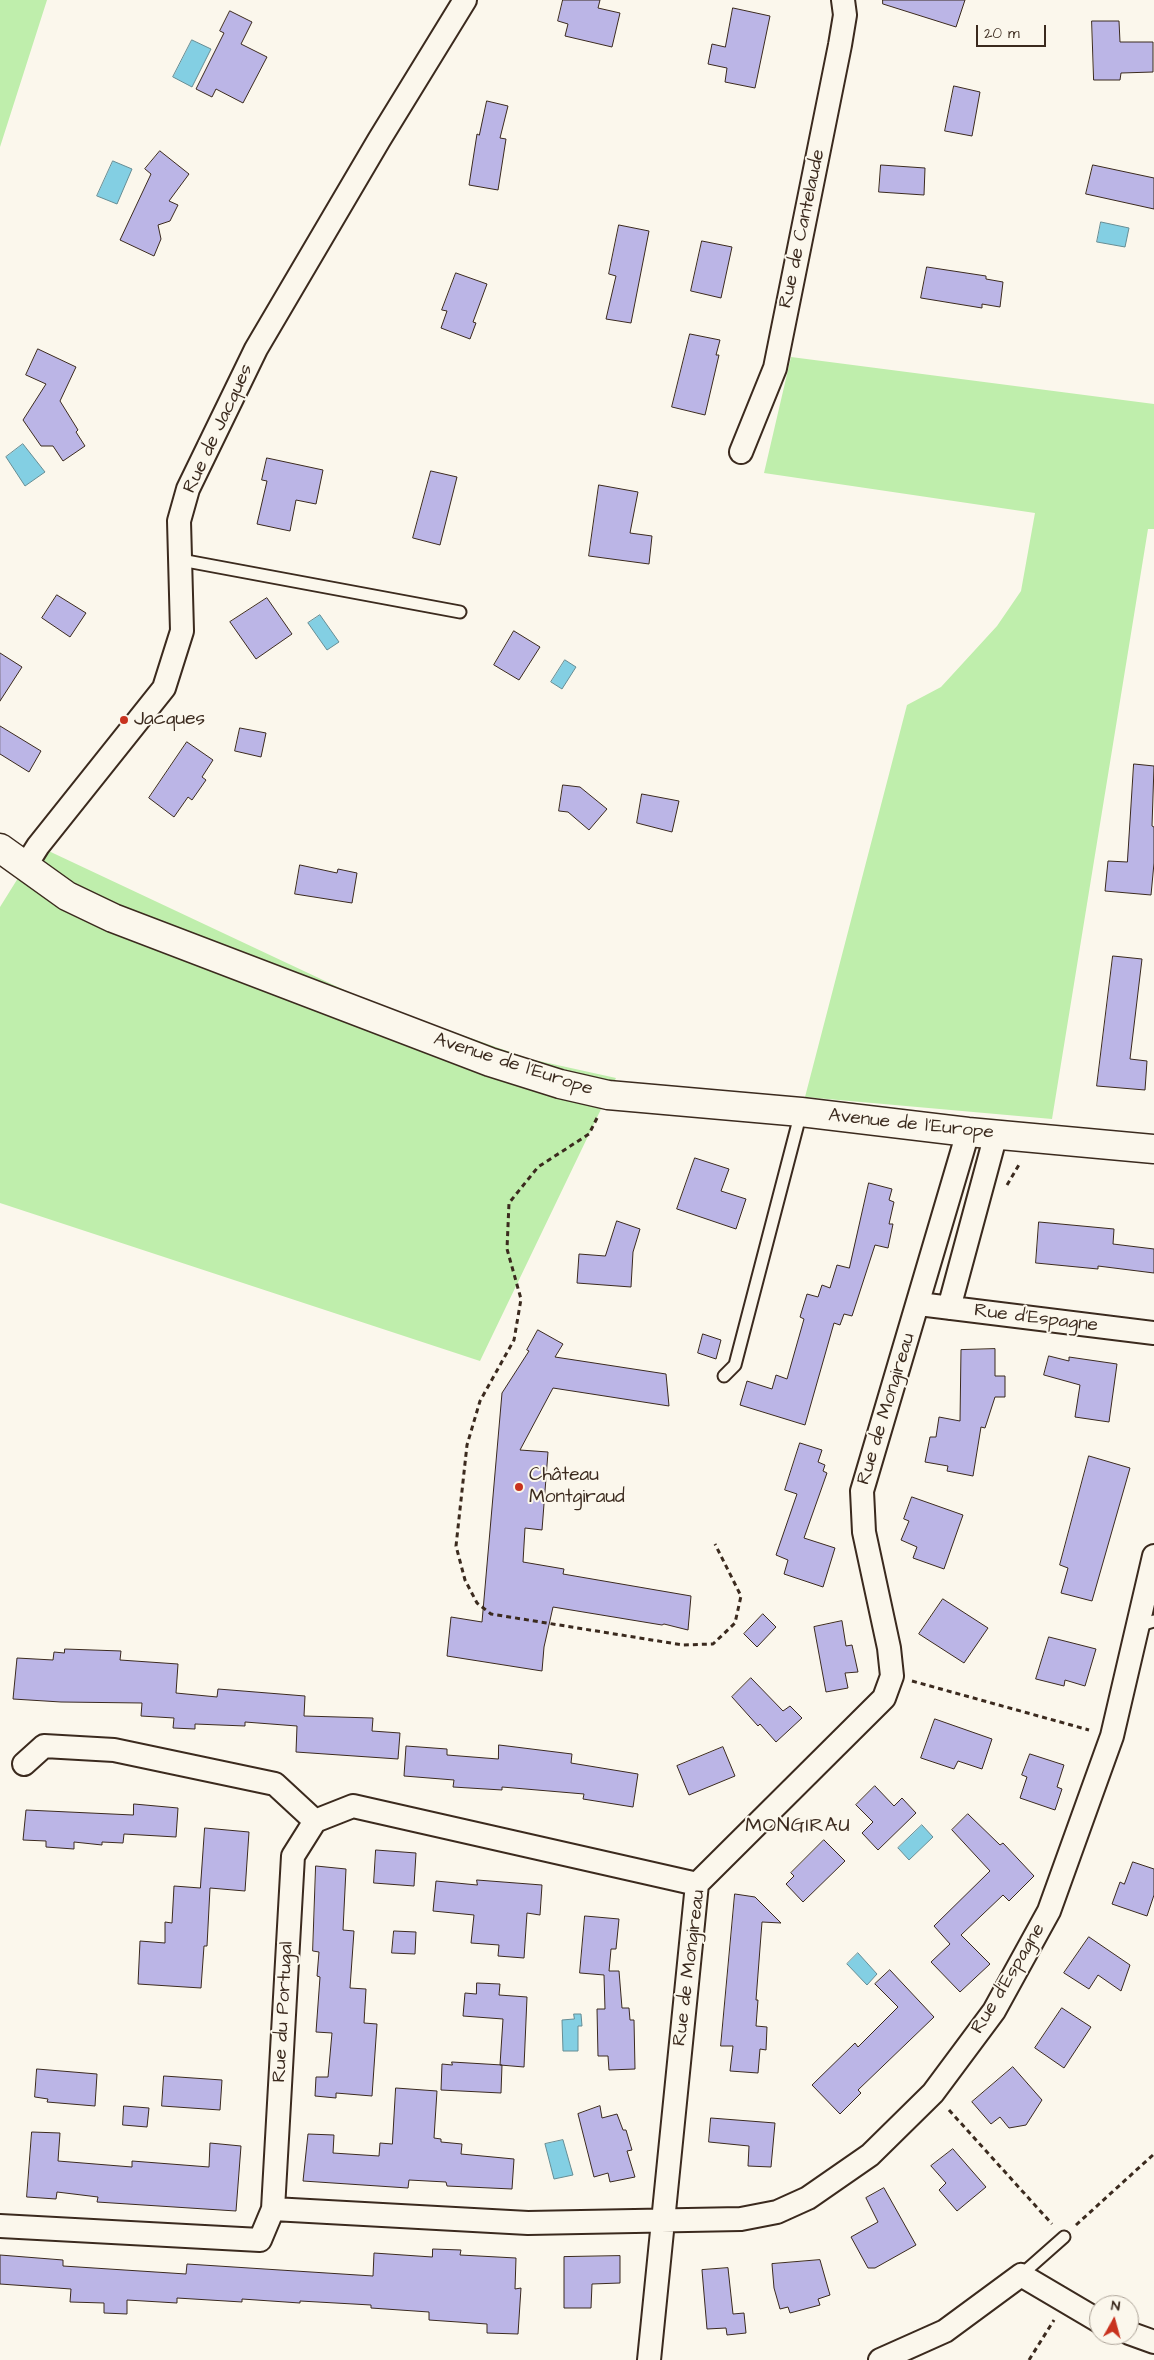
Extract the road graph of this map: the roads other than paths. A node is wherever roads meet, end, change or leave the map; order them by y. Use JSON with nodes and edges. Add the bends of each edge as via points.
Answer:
{"nodes":[{"id":1,"x":465,"y":0,"type":"edge"},
{"id":2,"x":843,"y":0,"type":"edge"},
{"id":3,"x":742,"y":452,"type":"dead end"},
{"id":4,"x":181,"y":560,"type":"junction"},
{"id":5,"x":460,"y":612,"type":"dead end"},
{"id":6,"x":0,"y":848,"type":"edge"},
{"id":7,"x":26,"y":865,"type":"junction"},
{"id":8,"x":801,"y":1112,"type":"junction"},
{"id":9,"x":968,"y":1132,"type":"junction"},
{"id":10,"x":996,"y":1134,"type":"junction"},
{"id":11,"x":1154,"y":1149,"type":"edge"},
{"id":12,"x":919,"y":1304,"type":"junction"},
{"id":13,"x":949,"y":1308,"type":"junction"},
{"id":14,"x":1154,"y":1333,"type":"edge"},
{"id":15,"x":724,"y":1376,"type":"dead end"},
{"id":16,"x":1154,"y":1556,"type":"edge"},
{"id":17,"x":1145,"y":1624,"type":"edge"},
{"id":18,"x":24,"y":1764,"type":"dead end"},
{"id":19,"x":315,"y":1821,"type":"junction"},
{"id":20,"x":697,"y":1884,"type":"junction"},
{"id":21,"x":273,"y":2209,"type":"junction"},
{"id":22,"x":663,"y":2220,"type":"junction"},
{"id":23,"x":0,"y":2226,"type":"edge"},
{"id":24,"x":1064,"y":2237,"type":"road end"},
{"id":25,"x":1021,"y":2275,"type":"junction"},
{"id":26,"x":1089,"y":2315,"type":"edge"},
{"id":27,"x":1139,"y":2337,"type":"edge"},
{"id":28,"x":1154,"y":2342,"type":"edge"},
{"id":29,"x":649,"y":2360,"type":"edge"},
{"id":30,"x":880,"y":2360,"type":"edge"}],
"edges":[{"from":1,"to":4,"type":"street","name":"Rue de Jacques","via":[[256,349],[188,489],[179,521]]},
{"from":2,"to":3,"type":"street","name":"Rue de Cantelaude","via":[[845,15],[840,45],[775,368]]},
{"from":4,"to":5,"type":"lane"},
{"from":4,"to":7,"type":"street","name":"Rue de Jacques","via":[[182,631],[164,688]]},
{"from":6,"to":7,"type":"street","name":"Avenue de l'Europe"},
{"from":7,"to":8,"type":"street","name":"Avenue de l'Europe","via":[[67,896],[113,918],[490,1062],[608,1095]]},
{"from":8,"to":9,"type":"street","name":"Avenue de l'Europe"},
{"from":8,"to":15,"type":"lane","via":[[735,1365]]},
{"from":9,"to":10,"type":"street","name":"Avenue de l'Europe"},
{"from":9,"to":12,"type":"street","name":"Rue de Mongireau"},
{"from":10,"to":11,"type":"street","name":"Avenue de l'Europe"},
{"from":10,"to":13,"type":"street"},
{"from":12,"to":13,"type":"street","name":"Rue d'Espagne"},
{"from":12,"to":20,"type":"street","name":"Rue de Mongireau","via":[[862,1492],[864,1532],[892,1676],[884,1698]]},
{"from":13,"to":14,"type":"street","name":"Rue d'Espagne"},
{"from":16,"to":17,"type":"street","name":"Rue d'Espagne"},
{"from":17,"to":22,"type":"street","name":"Rue d'Espagne","via":[[1112,1736],[1050,1911],[994,2010],[933,2093],[870,2156],[808,2198],[777,2212],[740,2219]]},
{"from":18,"to":19,"type":"street","via":[[44,1746],[114,1750],[274,1784]]},
{"from":19,"to":20,"type":"street","via":[[352,1806]]},
{"from":19,"to":21,"type":"street","name":"Rue du Portugal","via":[[293,1856]]},
{"from":20,"to":22,"type":"street","name":"Rue de Mongireau"},
{"from":21,"to":22,"type":"street","via":[[528,2223]]},
{"from":21,"to":23,"type":"street","name":"Rue du Portugal","via":[[260,2240]]},
{"from":22,"to":29,"type":"street","name":"Rue de Mongireau"},
{"from":24,"to":25,"type":"lane"},
{"from":25,"to":26,"type":"street"},
{"from":25,"to":30,"type":"street","via":[[945,2331]]},
{"from":27,"to":28,"type":"street"}]}
